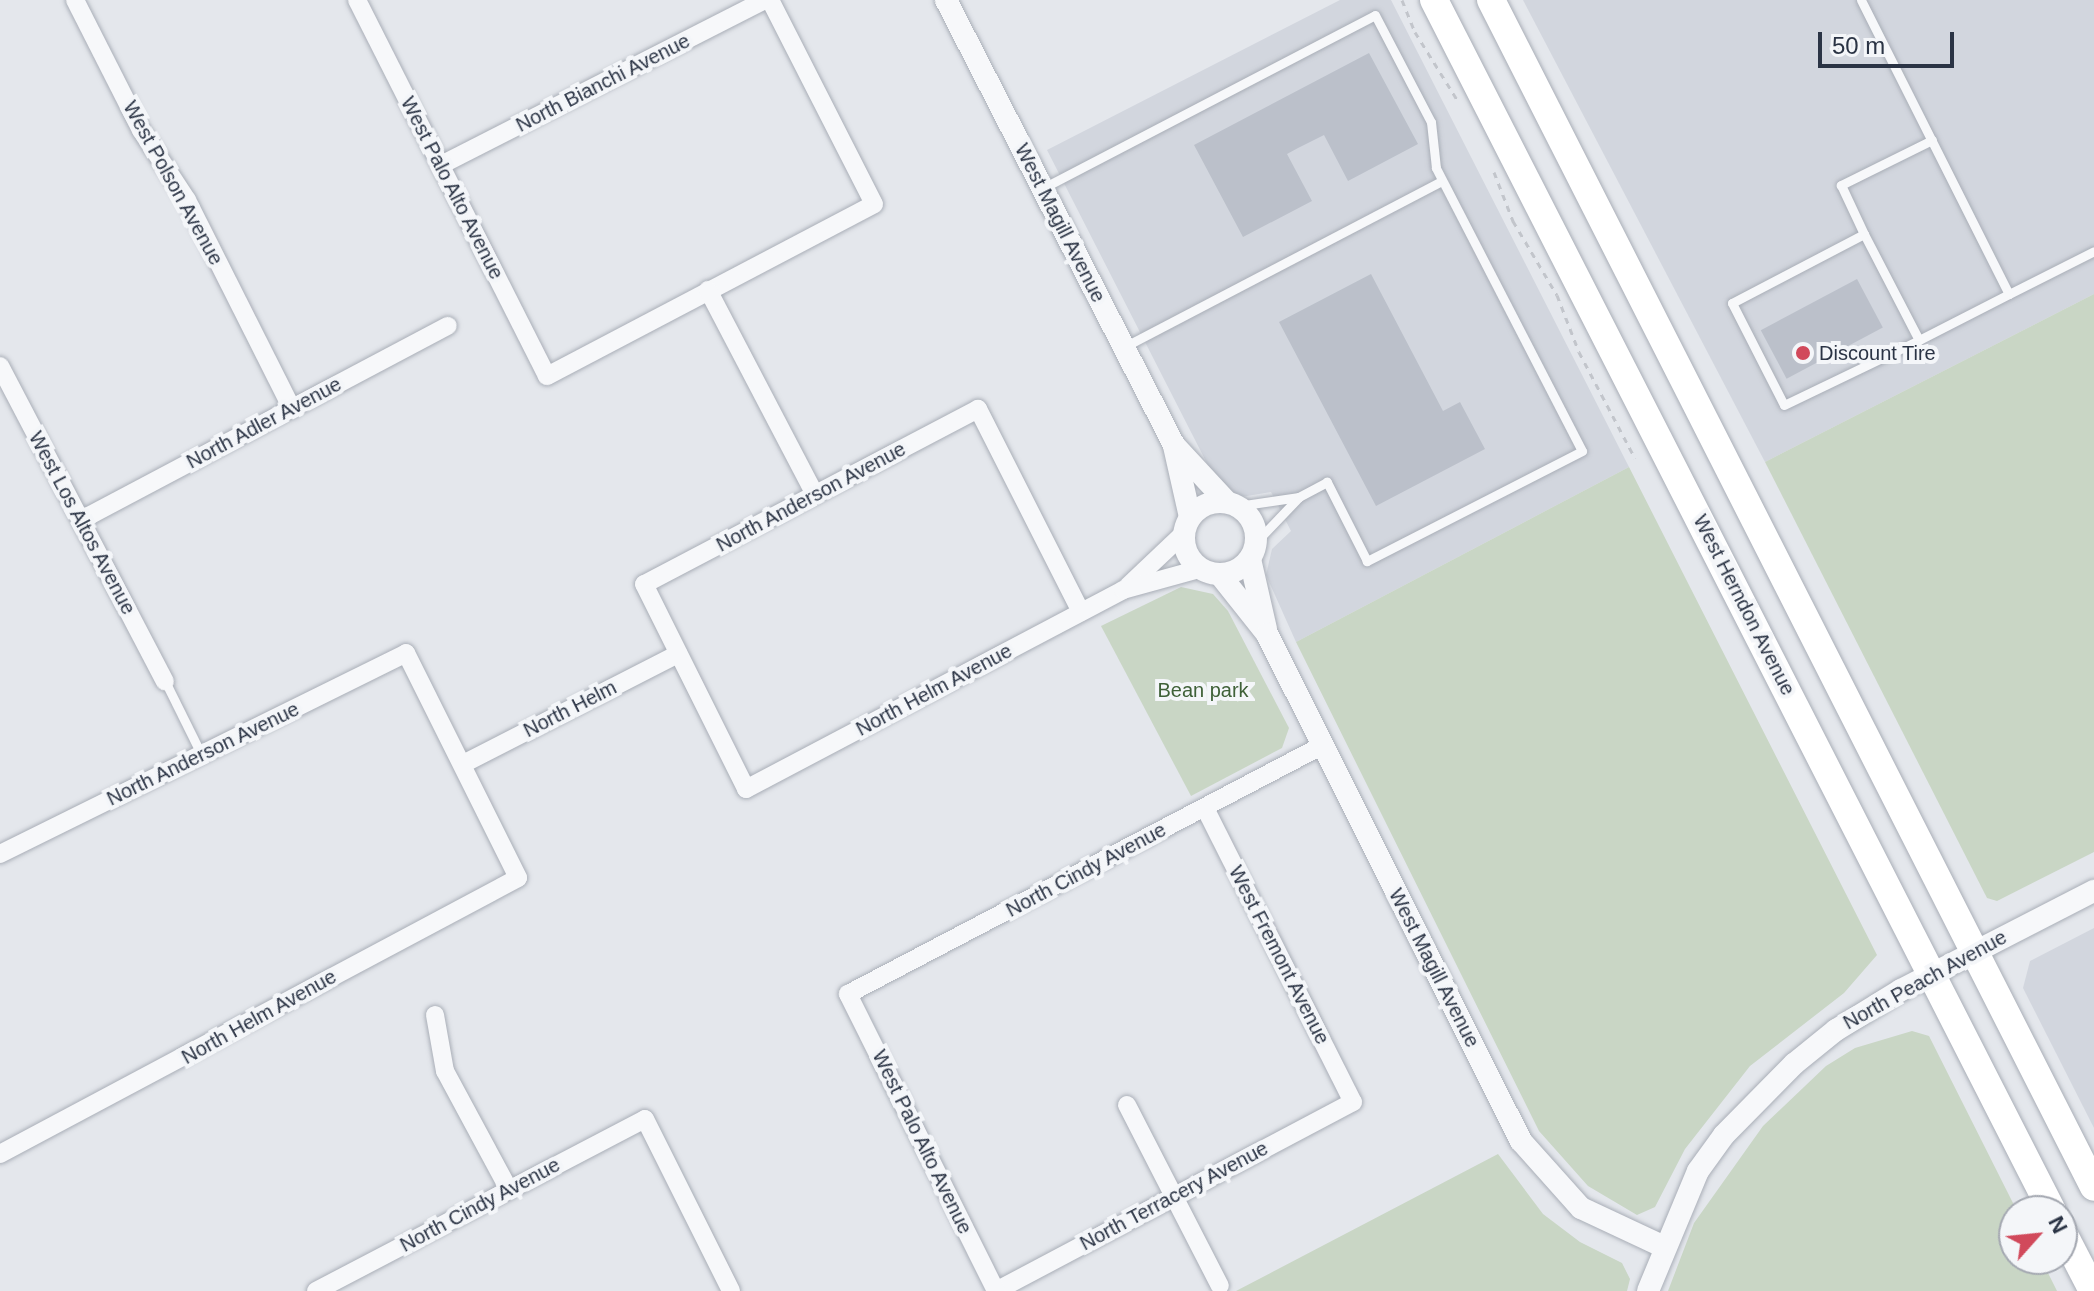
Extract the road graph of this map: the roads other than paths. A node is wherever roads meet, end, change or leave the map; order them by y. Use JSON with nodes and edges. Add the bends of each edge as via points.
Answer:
{"nodes":[{"id":1,"x":75,"y":0,"type":"edge"},
{"id":2,"x":357,"y":0,"type":"edge"},
{"id":3,"x":768,"y":0,"type":"edge"},
{"id":4,"x":946,"y":0,"type":"edge"},
{"id":5,"x":1434,"y":0,"type":"edge"},
{"id":6,"x":1491,"y":0,"type":"edge"},
{"id":7,"x":1861,"y":0,"type":"edge"},
{"id":8,"x":1932,"y":140,"type":"junction"},
{"id":9,"x":441,"y":165,"type":"junction"},
{"id":10,"x":1442,"y":181,"type":"junction"},
{"id":11,"x":1043,"y":188,"type":"junction"},
{"id":12,"x":1864,"y":234,"type":"junction"},
{"id":13,"x":2094,"y":251,"type":"edge"},
{"id":14,"x":708,"y":290,"type":"junction"},
{"id":15,"x":2009,"y":294,"type":"junction"},
{"id":16,"x":448,"y":326,"type":"dead end"},
{"id":17,"x":1919,"y":340,"type":"junction"},
{"id":18,"x":1124,"y":347,"type":"junction"},
{"id":19,"x":0,"y":366,"type":"edge"},
{"id":20,"x":292,"y":409,"type":"junction"},
{"id":21,"x":1174,"y":445,"type":"junction"},
{"id":22,"x":815,"y":495,"type":"junction"},
{"id":23,"x":1299,"y":497,"type":"junction"},
{"id":24,"x":1232,"y":504,"type":"junction"},
{"id":25,"x":81,"y":520,"type":"junction"},
{"id":26,"x":1186,"y":525,"type":"junction"},
{"id":27,"x":1253,"y":550,"type":"junction"},
{"id":28,"x":1209,"y":572,"type":"junction"},
{"id":29,"x":1123,"y":590,"type":"junction"},
{"id":30,"x":1081,"y":612,"type":"junction"},
{"id":31,"x":1267,"y":634,"type":"junction"},
{"id":32,"x":678,"y":654,"type":"junction"},
{"id":33,"x":165,"y":681,"type":"joint"},
{"id":34,"x":1323,"y":745,"type":"junction"},
{"id":35,"x":202,"y":756,"type":"junction"},
{"id":36,"x":463,"y":764,"type":"junction"},
{"id":37,"x":1205,"y":808,"type":"junction"},
{"id":38,"x":0,"y":854,"type":"edge"},
{"id":39,"x":2094,"y":891,"type":"edge"},
{"id":40,"x":1974,"y":951,"type":"junction"},
{"id":41,"x":1931,"y":972,"type":"junction"},
{"id":42,"x":848,"y":994,"type":"joint"},
{"id":43,"x":435,"y":1015,"type":"dead end"},
{"id":44,"x":1353,"y":1102,"type":"joint"},
{"id":45,"x":1127,"y":1105,"type":"dead end"},
{"id":46,"x":0,"y":1154,"type":"edge"},
{"id":47,"x":2094,"y":1187,"type":"edge"},
{"id":48,"x":509,"y":1190,"type":"junction"},
{"id":49,"x":2044,"y":1195,"type":"edge"},
{"id":50,"x":1174,"y":1197,"type":"junction"},
{"id":51,"x":1662,"y":1246,"type":"junction"},
{"id":52,"x":2078,"y":1262,"type":"edge"},
{"id":53,"x":1220,"y":1286,"type":"dead end"},
{"id":54,"x":316,"y":1291,"type":"edge"},
{"id":55,"x":731,"y":1291,"type":"edge"},
{"id":56,"x":996,"y":1291,"type":"edge"},
{"id":57,"x":1648,"y":1291,"type":"edge"},
{"id":58,"x":2093,"y":1291,"type":"edge"}],
"edges":[{"from":1,"to":20,"type":"street","name":"West Polson Avenue","via":[[141,130],[187,200]]},
{"from":2,"to":9,"type":"street","name":"West Palo Alto Avenue"},
{"from":3,"to":9,"type":"street","name":"North Bianchi Avenue"},
{"from":3,"to":14,"type":"street","via":[[874,204]]},
{"from":4,"to":11,"type":"street","name":"West Magill Avenue"},
{"from":5,"to":41,"type":"main road","name":"West Herndon Avenue"},
{"from":6,"to":40,"type":"main road"},
{"from":7,"to":8,"type":"lane"},
{"from":8,"to":12,"type":"lane","via":[[1841,185]]},
{"from":8,"to":15,"type":"lane"},
{"from":9,"to":14,"type":"street","name":"West Palo Alto Avenue","via":[[547,376]]},
{"from":10,"to":11,"type":"lane","via":[[1431,122],[1375,15]]},
{"from":10,"to":18,"type":"lane"},
{"from":10,"to":23,"type":"lane","via":[[1582,451],[1367,561],[1327,482]]},
{"from":11,"to":18,"type":"street","name":"West Magill Avenue"},
{"from":12,"to":17,"type":"lane"},
{"from":12,"to":17,"type":"lane","via":[[1732,303],[1784,405]]},
{"from":13,"to":15,"type":"lane"},
{"from":14,"to":22,"type":"street"},
{"from":15,"to":17,"type":"lane"},
{"from":16,"to":20,"type":"street","name":"North Adler Avenue"},
{"from":18,"to":21,"type":"street","name":"West Magill Avenue"},
{"from":19,"to":25,"type":"street","name":"West Los Altos Avenue"},
{"from":20,"to":25,"type":"street","name":"North Adler Avenue"},
{"from":21,"to":24,"type":"street","name":"West Magill Avenue"},
{"from":21,"to":26,"type":"street","name":"West Magill Avenue"},
{"from":22,"to":30,"type":"street","name":"North Anderson Avenue","via":[[978,409]]},
{"from":22,"to":32,"type":"street","name":"North Anderson Avenue","via":[[644,584]]},
{"from":23,"to":24,"type":"lane"},
{"from":23,"to":27,"type":"lane"},
{"from":24,"to":26,"type":"street","via":[[1200,507]]},
{"from":24,"to":27,"type":"street","via":[[1254,524]]},
{"from":25,"to":33,"type":"street","name":"West Los Altos Avenue"},
{"from":26,"to":28,"type":"street","via":[[1189,559]]},
{"from":26,"to":29,"type":"street","name":"North Helm Avenue"},
{"from":27,"to":28,"type":"street","via":[[1237,571]]},
{"from":27,"to":31,"type":"street","name":"West Magill Avenue"},
{"from":28,"to":29,"type":"street","name":"North Helm Avenue"},
{"from":28,"to":31,"type":"street","name":"West Magill Avenue"},
{"from":29,"to":30,"type":"street","name":"North Helm Avenue"},
{"from":30,"to":32,"type":"street","name":"North Helm Avenue","via":[[746,789]]},
{"from":31,"to":34,"type":"street","name":"West Magill Avenue"},
{"from":32,"to":36,"type":"street","name":"North Helm"},
{"from":33,"to":35,"type":"lane"},
{"from":34,"to":37,"type":"street","name":"North Cindy Avenue"},
{"from":34,"to":51,"type":"street","name":"West Magill Avenue","via":[[1529,1153],[1581,1208]]},
{"from":35,"to":36,"type":"street","name":"North Anderson Avenue","via":[[406,653]]},
{"from":35,"to":38,"type":"street","name":"North Anderson Avenue"},
{"from":36,"to":46,"type":"street","name":"North Helm Avenue","via":[[518,878]]},
{"from":37,"to":42,"type":"street","name":"North Cindy Avenue"},
{"from":37,"to":44,"type":"street","name":"West Fremont Avenue"},
{"from":39,"to":40,"type":"street","name":"North Peach Avenue"},
{"from":40,"to":41,"type":"street","name":"North Peach Avenue"},
{"from":40,"to":47,"type":"main road"},
{"from":41,"to":49,"type":"main road","name":"West Herndon Avenue"},
{"from":41,"to":51,"type":"street","name":"North Peach Avenue","via":[[1836,1030],[1753,1104],[1698,1171]]},
{"from":42,"to":56,"type":"street","name":"West Palo Alto Avenue"},
{"from":43,"to":48,"type":"street","via":[[445,1071]]},
{"from":44,"to":50,"type":"street","name":"North Terracery Avenue"},
{"from":45,"to":50,"type":"street"},
{"from":48,"to":54,"type":"street","name":"North Cindy Avenue"},
{"from":48,"to":55,"type":"street","name":"North Cindy Avenue","via":[[645,1119]]},
{"from":50,"to":53,"type":"street"},
{"from":50,"to":56,"type":"street","name":"North Terracery Avenue"},
{"from":51,"to":57,"type":"street","name":"North Peach Avenue"},
{"from":52,"to":58,"type":"main road"}]}
